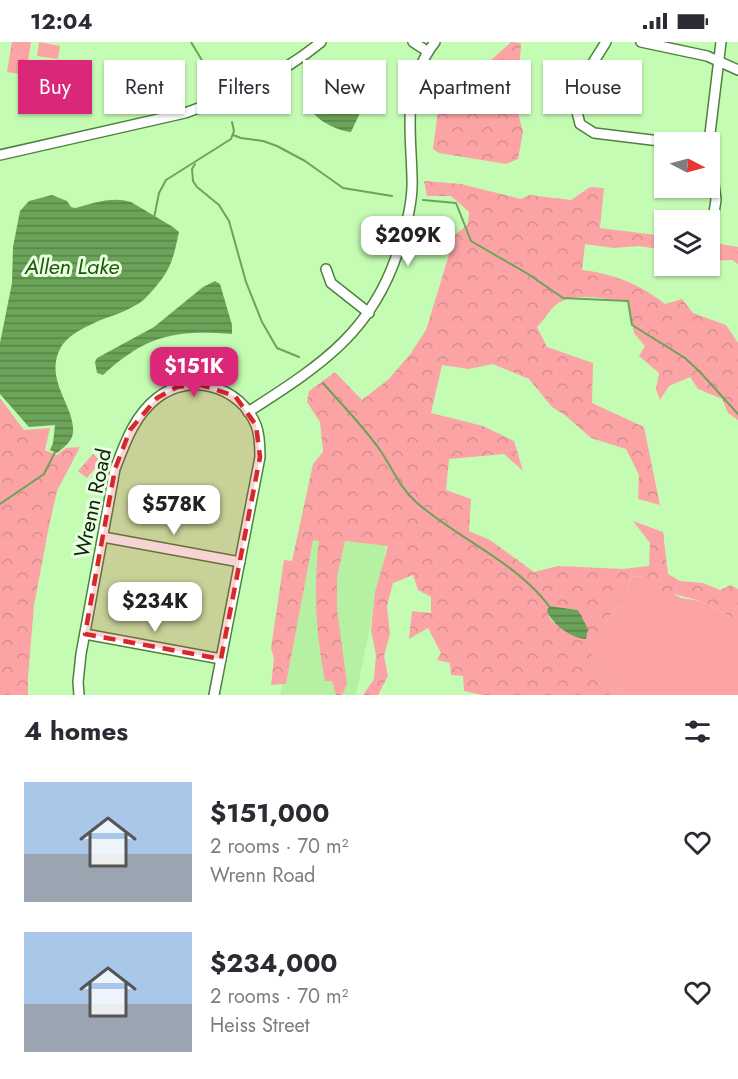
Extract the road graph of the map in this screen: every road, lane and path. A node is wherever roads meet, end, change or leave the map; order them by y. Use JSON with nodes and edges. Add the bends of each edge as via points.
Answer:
{"nodes":[{"id":1,"x":321,"y":42,"type":"edge"},
{"id":2,"x":413,"y":42,"type":"edge"},
{"id":3,"x":435,"y":42,"type":"edge"},
{"id":4,"x":606,"y":42,"type":"edge"},
{"id":5,"x":641,"y":42,"type":"edge"},
{"id":6,"x":721,"y":42,"type":"edge"},
{"id":7,"x":427,"y":51,"type":"junction"},
{"id":8,"x":719,"y":60,"type":"junction"},
{"id":9,"x":738,"y":70,"type":"edge"},
{"id":10,"x":710,"y":132,"type":"edge"},
{"id":11,"x":654,"y":140,"type":"edge"},
{"id":12,"x":0,"y":155,"type":"edge"},
{"id":13,"x":326,"y":269,"type":"dead end"},
{"id":14,"x":369,"y":313,"type":"junction"},
{"id":15,"x":248,"y":412,"type":"junction"},
{"id":16,"x":103,"y":537,"type":"junction"},
{"id":17,"x":240,"y":562,"type":"junction"},
{"id":18,"x":85,"y":634,"type":"junction"},
{"id":19,"x":220,"y":659,"type":"junction"},
{"id":20,"x":79,"y":695,"type":"edge"},
{"id":21,"x":214,"y":695,"type":"edge"}],
"edges":[{"from":1,"to":12,"type":"street","via":[[255,84],[185,113]]},
{"from":2,"to":7,"type":"street"},
{"from":3,"to":7,"type":"street"},
{"from":4,"to":11,"type":"street","via":[[579,84],[575,104],[580,124],[594,133]]},
{"from":5,"to":8,"type":"street"},
{"from":6,"to":8,"type":"street"},
{"from":7,"to":14,"type":"street","via":[[410,101],[412,181],[403,235],[393,270]]},
{"from":8,"to":9,"type":"street"},
{"from":8,"to":10,"type":"street"},
{"from":13,"to":14,"type":"street","via":[[331,283]]},
{"from":14,"to":15,"type":"street","via":[[323,361]]},
{"from":15,"to":16,"type":"street","name":"Wrenn Road","via":[[235,396],[218,387],[177,387],[157,398],[130,430],[115,469]]},
{"from":15,"to":17,"type":"street","name":"Wrenn Road","via":[[256,425],[260,457]]},
{"from":16,"to":17,"type":"street"},
{"from":16,"to":18,"type":"street","name":"Wrenn Road"},
{"from":17,"to":19,"type":"street","name":"Wrenn Road"},
{"from":18,"to":19,"type":"street"},
{"from":18,"to":20,"type":"street","name":"Wrenn Road"},
{"from":19,"to":21,"type":"street","name":"Wrenn Road"}]}
